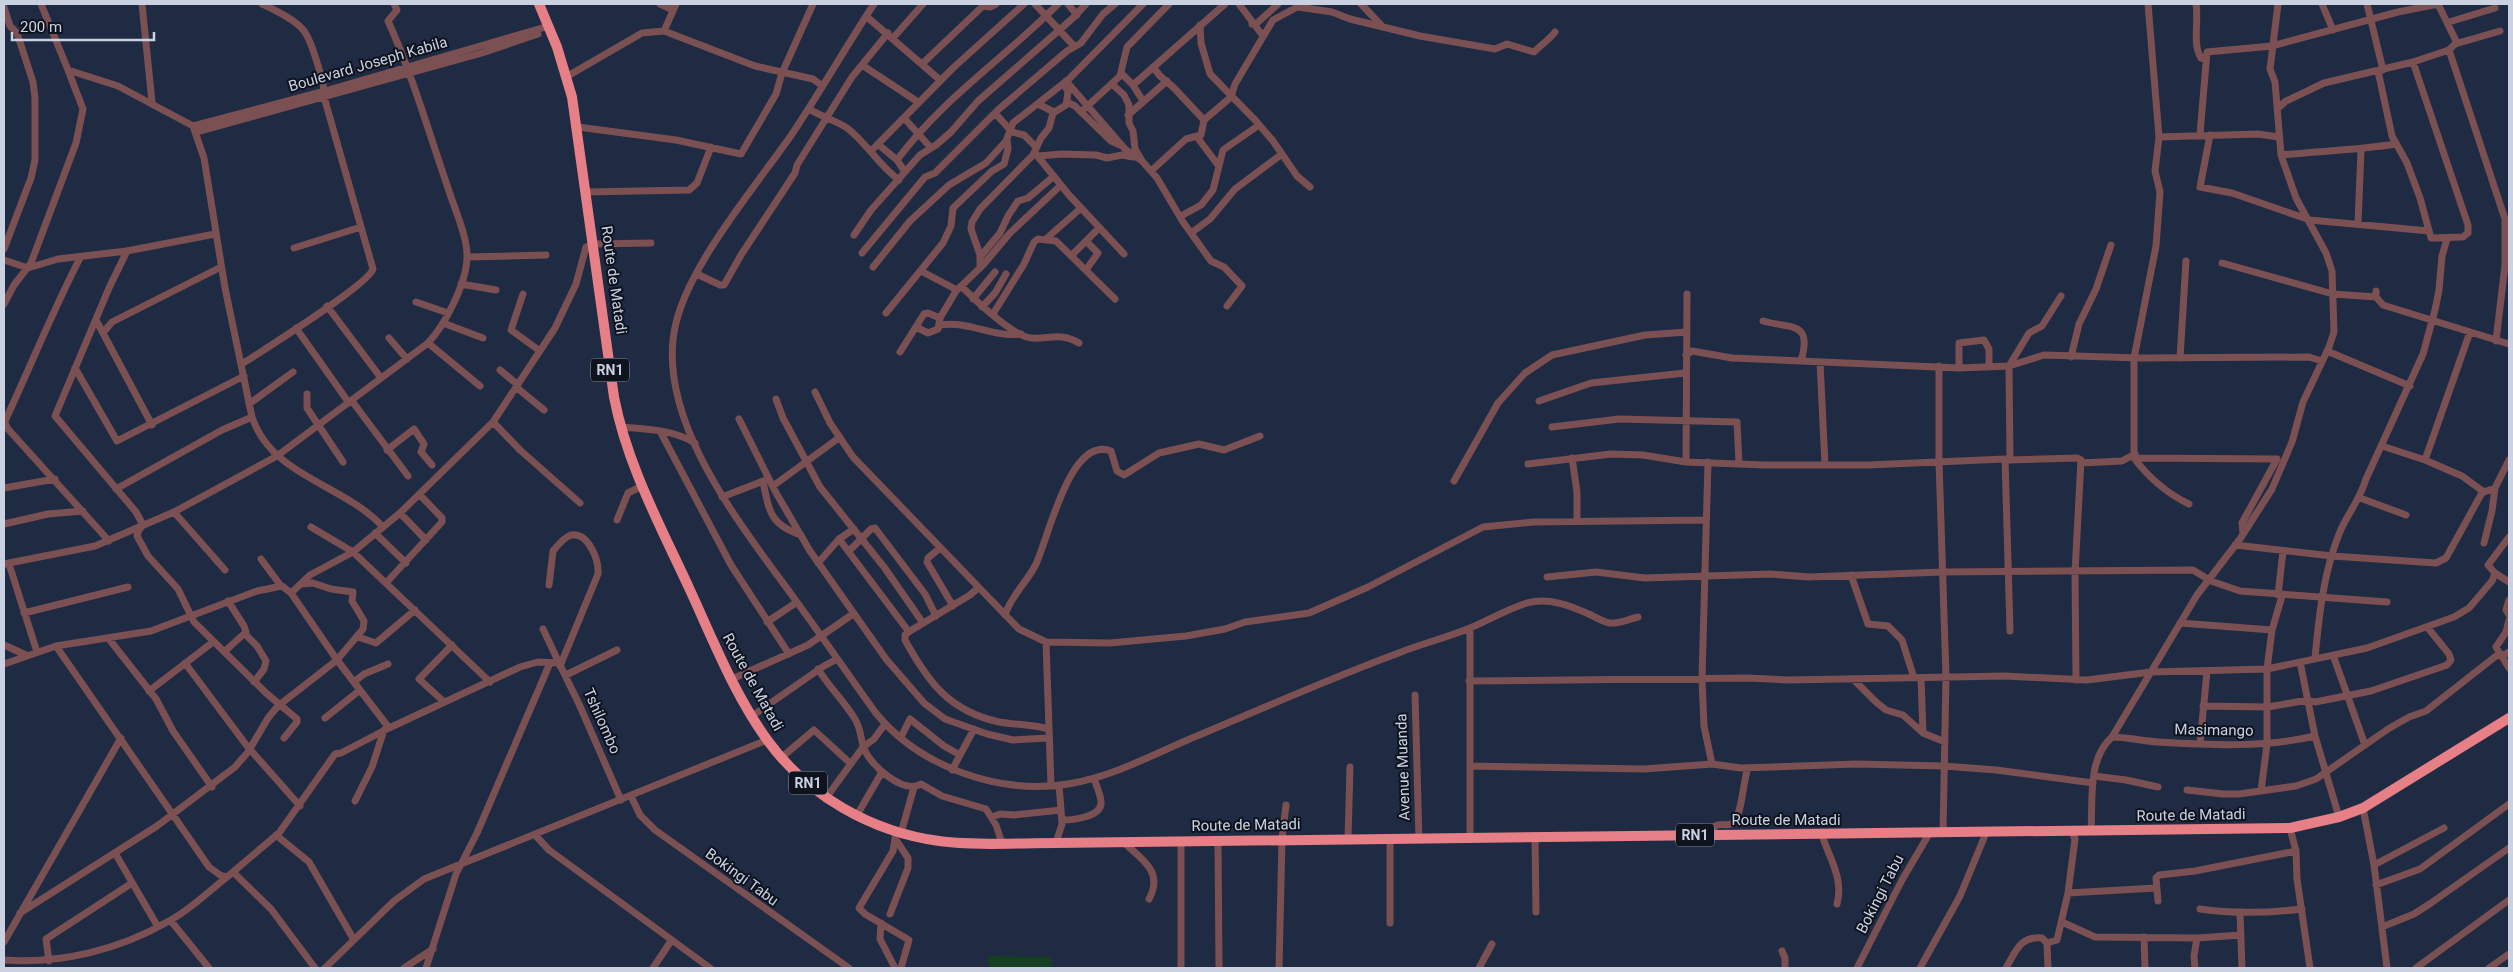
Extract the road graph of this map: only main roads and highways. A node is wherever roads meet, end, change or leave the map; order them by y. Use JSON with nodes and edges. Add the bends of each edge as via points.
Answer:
{"nodes":[{"id":1,"x":539,"y":4,"type":"edge"},
{"id":2,"x":2509,"y":718,"type":"edge"}],
"edges":[{"from":1,"to":2,"type":"highway","name":"Route de Matadi","number":"RN1","via":[[566,77],[578,127],[620,427],[642,486],[732,679],[767,740],[826,798],[898,835],[941,841],[1056,843],[2290,828],[2339,818],[2363,808]]}]}
